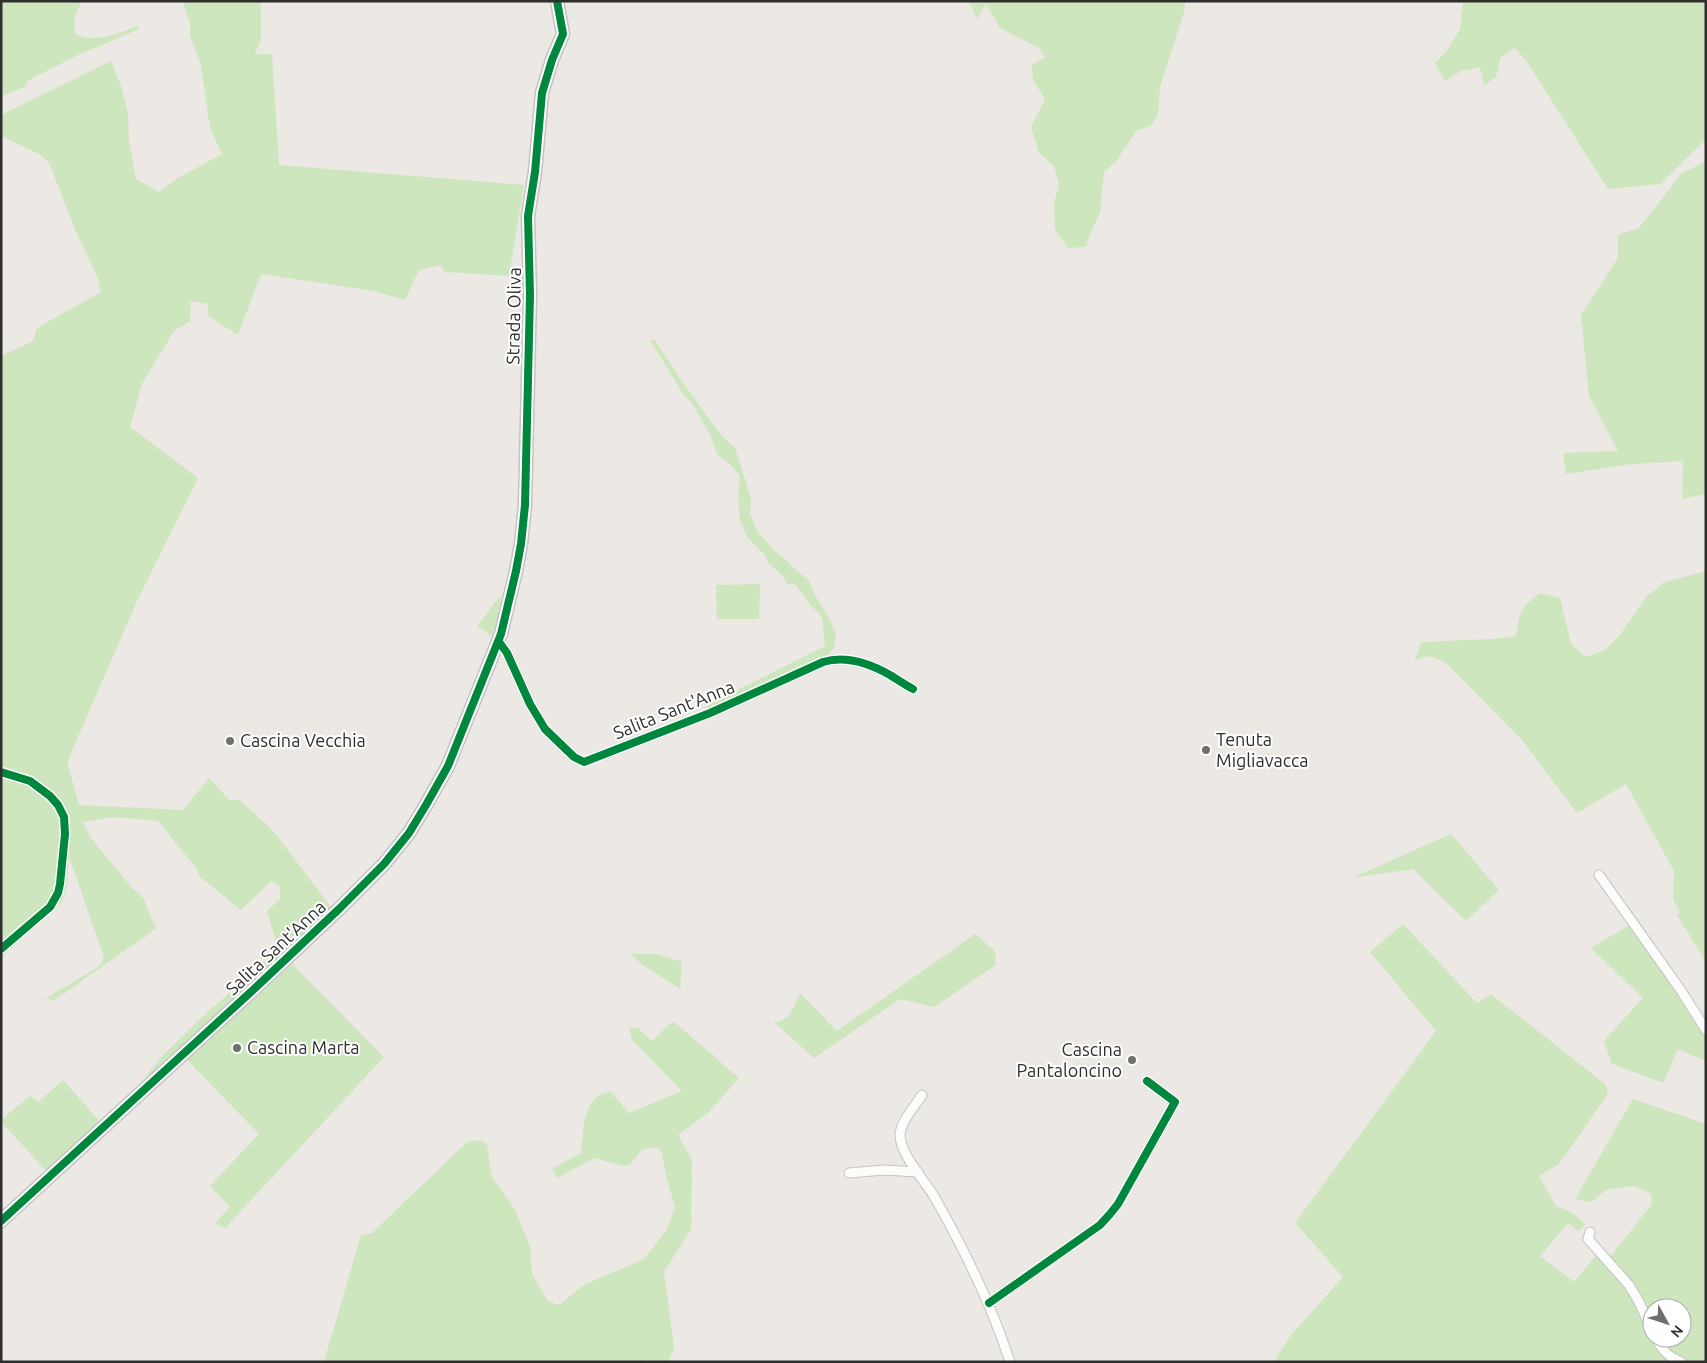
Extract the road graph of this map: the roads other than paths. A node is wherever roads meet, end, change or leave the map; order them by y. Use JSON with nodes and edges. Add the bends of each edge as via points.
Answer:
{"nodes":[{"id":1,"x":557,"y":1,"type":"edge"},
{"id":2,"x":500,"y":638,"type":"junction"},
{"id":3,"x":913,"y":689,"type":"dead end"},
{"id":4,"x":1,"y":772,"type":"edge"},
{"id":5,"x":1599,"y":875,"type":"dead end"},
{"id":6,"x":1,"y":949,"type":"edge"},
{"id":7,"x":1706,"y":1030,"type":"edge"},
{"id":8,"x":1147,"y":1082,"type":"dead end"},
{"id":9,"x":922,"y":1095,"type":"dead end"},
{"id":10,"x":918,"y":1172,"type":"junction"},
{"id":11,"x":849,"y":1173,"type":"dead end"},
{"id":12,"x":1,"y":1221,"type":"edge"},
{"id":13,"x":1590,"y":1232,"type":"dead end"},
{"id":14,"x":989,"y":1303,"type":"junction"},
{"id":15,"x":1642,"y":1309,"type":"edge"},
{"id":16,"x":1663,"y":1348,"type":"edge"},
{"id":17,"x":1010,"y":1362,"type":"edge"},
{"id":18,"x":1681,"y":1362,"type":"edge"}],
"edges":[{"from":1,"to":2,"type":"street","name":"Strada Oliva","via":[[563,34],[542,93],[528,216],[530,295],[525,505],[516,572]]},
{"from":2,"to":3,"type":"street","name":"Salita Sant'Anna","via":[[542,725],[574,757],[584,762],[710,713],[835,658],[876,668]]},
{"from":2,"to":12,"type":"street","name":"Salita Sant'Anna","via":[[440,781],[409,834],[384,864],[253,990]]},
{"from":4,"to":6,"type":"street","via":[[30,781],[50,796],[66,823],[60,884],[54,902]]},
{"from":5,"to":7,"type":"street"},
{"from":8,"to":14,"type":"street","via":[[1175,1102],[1118,1204],[1100,1225]]},
{"from":9,"to":10,"type":"street","via":[[902,1125],[900,1136]]},
{"from":10,"to":11,"type":"street"},
{"from":10,"to":14,"type":"street","via":[[935,1198]]},
{"from":13,"to":15,"type":"street","via":[[1588,1239],[1634,1292]]},
{"from":14,"to":17,"type":"street"},
{"from":16,"to":18,"type":"street"}]}
